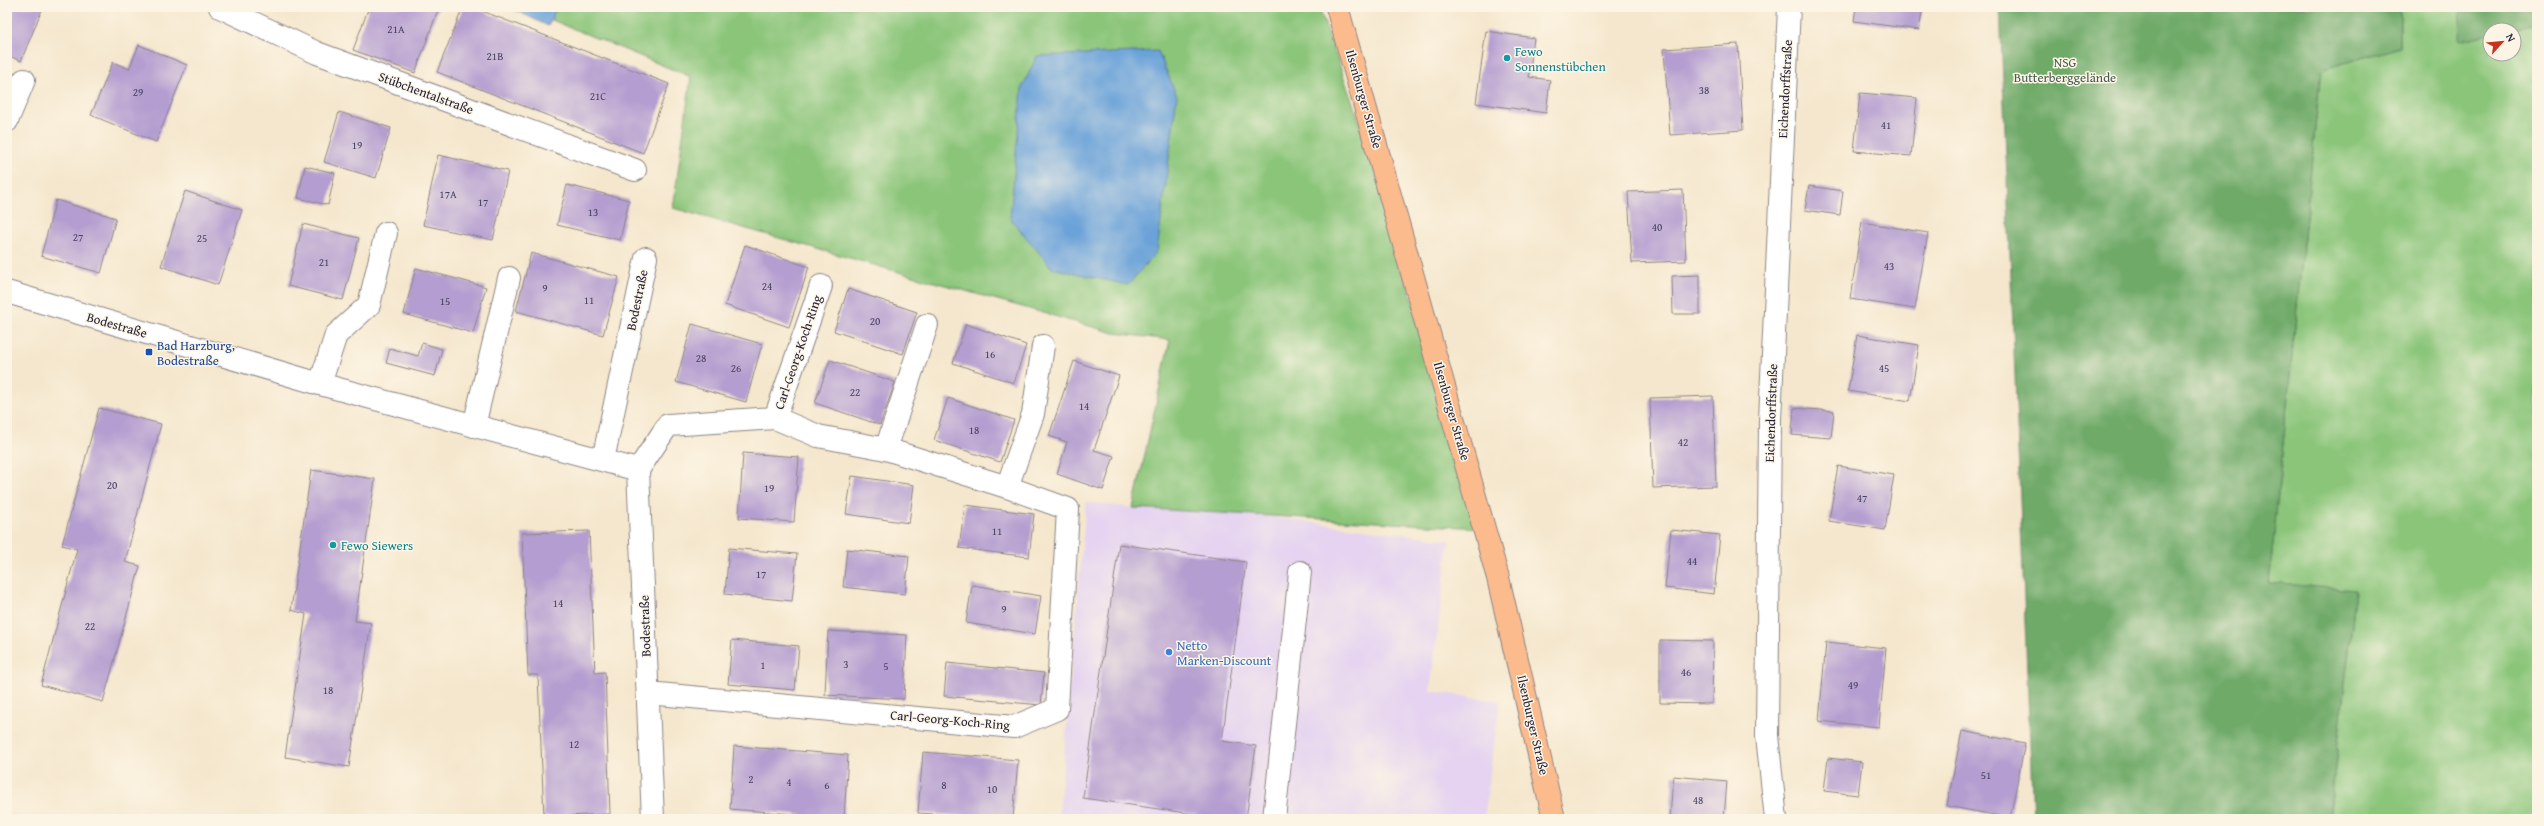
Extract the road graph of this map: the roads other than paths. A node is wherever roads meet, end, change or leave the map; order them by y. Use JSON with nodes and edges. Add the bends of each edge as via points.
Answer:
{"nodes":[{"id":1,"x":220,"y":7,"type":"edge"},
{"id":2,"x":1337,"y":7,"type":"edge"},
{"id":3,"x":1789,"y":7,"type":"edge"},
{"id":4,"x":24,"y":80,"type":"dead end"},
{"id":5,"x":7,"y":121,"type":"edge"},
{"id":6,"x":635,"y":170,"type":"dead end"},
{"id":7,"x":386,"y":233,"type":"dead end"},
{"id":8,"x":646,"y":258,"type":"dead end"},
{"id":9,"x":509,"y":278,"type":"dead end"},
{"id":10,"x":821,"y":286,"type":"dead end"},
{"id":11,"x":7,"y":292,"type":"edge"},
{"id":12,"x":927,"y":325,"type":"dead end"},
{"id":13,"x":1043,"y":346,"type":"dead end"},
{"id":14,"x":320,"y":384,"type":"junction"},
{"id":15,"x":775,"y":418,"type":"junction"},
{"id":16,"x":474,"y":426,"type":"junction"},
{"id":17,"x":886,"y":449,"type":"junction"},
{"id":18,"x":603,"y":460,"type":"junction"},
{"id":19,"x":638,"y":470,"type":"junction"},
{"id":20,"x":1007,"y":487,"type":"junction"},
{"id":21,"x":1300,"y":572,"type":"dead end"},
{"id":22,"x":648,"y":693,"type":"junction"},
{"id":23,"x":653,"y":819,"type":"edge"},
{"id":24,"x":1274,"y":819,"type":"edge"},
{"id":25,"x":1554,"y":819,"type":"edge"},
{"id":26,"x":1776,"y":819,"type":"edge"}],
"edges":[{"from":1,"to":6,"type":"street","name":"Stübchentalstraße","via":[[317,53]]},
{"from":2,"to":25,"type":"main road","name":"Ilsenburger Straße","via":[[1498,578]]},
{"from":3,"to":26,"type":"street","name":"Eichendorffstraße","via":[[1770,420],[1766,736]]},
{"from":4,"to":5,"type":"street"},
{"from":7,"to":14,"type":"street","via":[[369,305],[336,335]]},
{"from":8,"to":18,"type":"street","name":"Bodestraße"},
{"from":9,"to":16,"type":"street"},
{"from":10,"to":15,"type":"street","name":"Carl-Georg-Koch-Ring"},
{"from":11,"to":14,"type":"street","name":"Bodestraße"},
{"from":12,"to":17,"type":"street"},
{"from":13,"to":20,"type":"street","via":[[1033,414]]},
{"from":14,"to":16,"type":"street","name":"Bodestraße"},
{"from":15,"to":17,"type":"street","name":"Carl-Georg-Koch-Ring","via":[[818,436]]},
{"from":15,"to":19,"type":"street","name":"Carl-Georg-Koch-Ring","via":[[668,425]]},
{"from":16,"to":18,"type":"street","name":"Bodestraße"},
{"from":17,"to":20,"type":"street","name":"Carl-Georg-Koch-Ring"},
{"from":18,"to":19,"type":"street","name":"Bodestraße"},
{"from":19,"to":22,"type":"street","name":"Bodestraße"},
{"from":20,"to":22,"type":"street","name":"Carl-Georg-Koch-Ring","via":[[1068,509],[1057,709],[1014,727]]},
{"from":21,"to":24,"type":"street"},
{"from":22,"to":23,"type":"street","name":"Bodestraße"}]}
